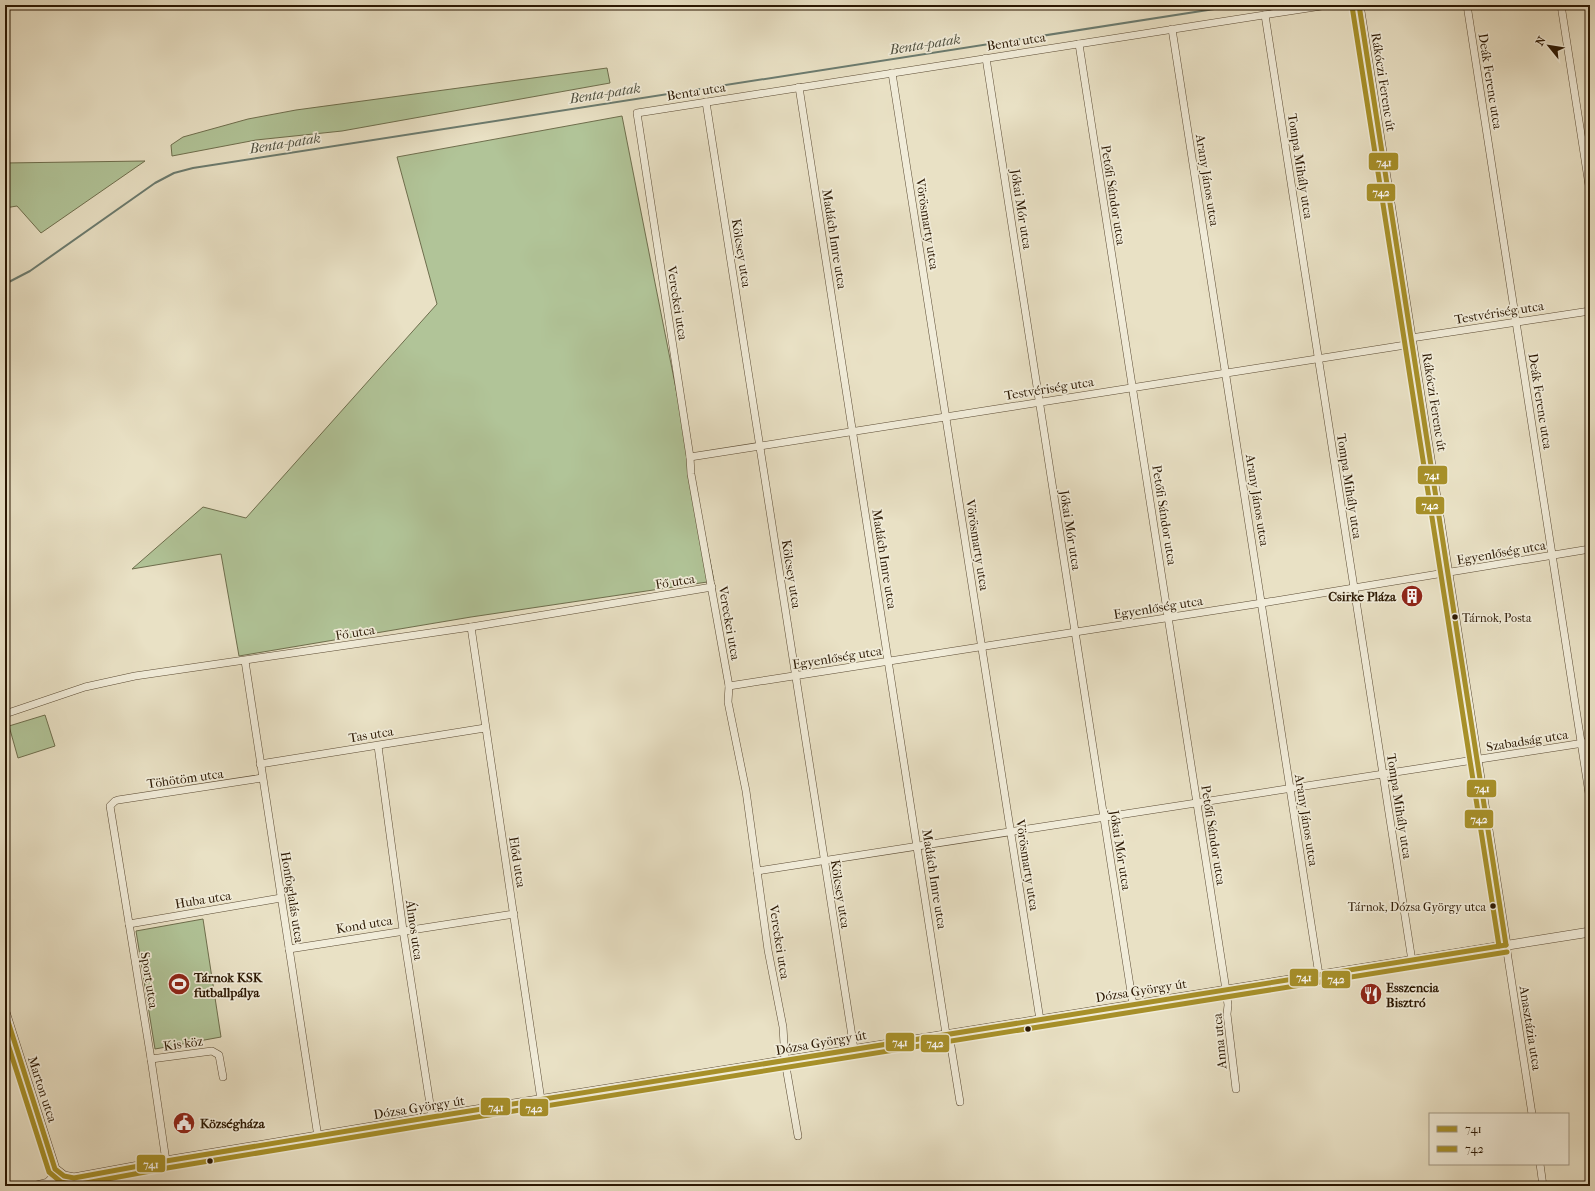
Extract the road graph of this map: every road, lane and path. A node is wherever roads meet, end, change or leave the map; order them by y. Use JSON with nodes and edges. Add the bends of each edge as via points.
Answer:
{"nodes":[{"id":1,"x":1328,"y":5,"type":"edge"},
{"id":2,"x":1359,"y":5,"type":"edge"},
{"id":3,"x":1467,"y":5,"type":"edge"},
{"id":4,"x":1561,"y":5,"type":"edge"},
{"id":5,"x":1265,"y":15,"type":"junction"},
{"id":6,"x":1172,"y":29,"type":"junction"},
{"id":7,"x":1079,"y":44,"type":"junction"},
{"id":8,"x":986,"y":58,"type":"junction"},
{"id":9,"x":892,"y":73,"type":"junction"},
{"id":10,"x":799,"y":88,"type":"junction"},
{"id":11,"x":706,"y":102,"type":"junction"},
{"id":12,"x":636,"y":113,"type":"joint"},
{"id":13,"x":1590,"y":192,"type":"edge"},
{"id":14,"x":1590,"y":311,"type":"edge"},
{"id":15,"x":1516,"y":322,"type":"junction"},
{"id":16,"x":1412,"y":341,"type":"junction"},
{"id":17,"x":1318,"y":359,"type":"junction"},
{"id":18,"x":1226,"y":374,"type":"junction"},
{"id":19,"x":1132,"y":388,"type":"junction"},
{"id":20,"x":1040,"y":402,"type":"junction"},
{"id":21,"x":947,"y":417,"type":"junction"},
{"id":22,"x":853,"y":431,"type":"junction"},
{"id":23,"x":760,"y":446,"type":"junction"},
{"id":24,"x":690,"y":457,"type":"junction"},
{"id":25,"x":1590,"y":549,"type":"edge"},
{"id":26,"x":1552,"y":556,"type":"junction"},
{"id":27,"x":1448,"y":573,"type":"junction"},
{"id":28,"x":712,"y":587,"type":"junction"},
{"id":29,"x":1354,"y":588,"type":"junction"},
{"id":30,"x":1262,"y":603,"type":"junction"},
{"id":31,"x":1168,"y":617,"type":"junction"},
{"id":32,"x":471,"y":627,"type":"junction"},
{"id":33,"x":1075,"y":632,"type":"junction"},
{"id":34,"x":982,"y":646,"type":"junction"},
{"id":35,"x":245,"y":661,"type":"junction"},
{"id":36,"x":889,"y":661,"type":"junction"},
{"id":37,"x":796,"y":676,"type":"junction"},
{"id":38,"x":729,"y":686,"type":"junction"},
{"id":39,"x":5,"y":714,"type":"edge"},
{"id":40,"x":485,"y":728,"type":"junction"},
{"id":41,"x":1590,"y":742,"type":"edge"},
{"id":42,"x":1581,"y":743,"type":"junction"},
{"id":43,"x":378,"y":746,"type":"junction"},
{"id":44,"x":1477,"y":760,"type":"junction"},
{"id":45,"x":260,"y":764,"type":"junction"},
{"id":46,"x":1383,"y":774,"type":"junction"},
{"id":47,"x":262,"y":778,"type":"junction"},
{"id":48,"x":1290,"y":789,"type":"junction"},
{"id":49,"x":1590,"y":800,"type":"edge"},
{"id":50,"x":112,"y":803,"type":"joint"},
{"id":51,"x":1197,"y":803,"type":"junction"},
{"id":52,"x":1104,"y":818,"type":"junction"},
{"id":53,"x":1010,"y":832,"type":"junction"},
{"id":54,"x":918,"y":847,"type":"junction"},
{"id":55,"x":824,"y":862,"type":"junction"},
{"id":56,"x":757,"y":871,"type":"junction"},
{"id":57,"x":281,"y":898,"type":"junction"},
{"id":58,"x":514,"y":914,"type":"junction"},
{"id":59,"x":129,"y":924,"type":"junction"},
{"id":60,"x":403,"y":930,"type":"junction"},
{"id":61,"x":1590,"y":932,"type":"edge"},
{"id":62,"x":1506,"y":945,"type":"junction"},
{"id":63,"x":289,"y":949,"type":"junction"},
{"id":64,"x":1412,"y":961,"type":"junction"},
{"id":65,"x":1319,"y":975,"type":"junction"},
{"id":66,"x":1226,"y":990,"type":"junction"},
{"id":67,"x":1133,"y":1005,"type":"junction"},
{"id":68,"x":5,"y":1012,"type":"edge"},
{"id":69,"x":1040,"y":1020,"type":"junction"},
{"id":70,"x":948,"y":1034,"type":"junction"},
{"id":71,"x":854,"y":1049,"type":"junction"},
{"id":72,"x":151,"y":1059,"type":"junction"},
{"id":73,"x":785,"y":1061,"type":"junction"},
{"id":74,"x":223,"y":1077,"type":"dead end"},
{"id":75,"x":1236,"y":1089,"type":"dead end"},
{"id":76,"x":541,"y":1100,"type":"junction"},
{"id":77,"x":960,"y":1102,"type":"dead end"},
{"id":78,"x":1532,"y":1113,"type":"edge"},
{"id":79,"x":432,"y":1117,"type":"junction"},
{"id":80,"x":798,"y":1136,"type":"dead end"},
{"id":81,"x":318,"y":1137,"type":"junction"},
{"id":82,"x":166,"y":1161,"type":"junction"},
{"id":83,"x":1540,"y":1165,"type":"edge"},
{"id":84,"x":58,"y":1173,"type":"junction"},
{"id":85,"x":36,"y":1186,"type":"edge"},
{"id":86,"x":1543,"y":1186,"type":"edge"}],
"edges":[{"from":1,"to":5,"type":"street","name":"Benta utca"},
{"from":2,"to":16,"type":"street","name":"Rákóczi Ferenc út"},
{"from":3,"to":15,"type":"street","name":"Deák Ferenc utca"},
{"from":4,"to":13,"type":"street"},
{"from":5,"to":6,"type":"street","name":"Benta utca"},
{"from":5,"to":17,"type":"street","name":"Tompa Mihály utca"},
{"from":6,"to":7,"type":"street","name":"Benta utca"},
{"from":6,"to":18,"type":"street","name":"Arany János utca"},
{"from":7,"to":8,"type":"street","name":"Benta utca"},
{"from":7,"to":19,"type":"street","name":"Petőfi Sándor utca"},
{"from":8,"to":9,"type":"street","name":"Benta utca"},
{"from":8,"to":20,"type":"street","name":"Jókai Mór utca"},
{"from":9,"to":10,"type":"street","name":"Benta utca"},
{"from":9,"to":21,"type":"street","name":"Vörösmarty utca"},
{"from":10,"to":11,"type":"street","name":"Benta utca"},
{"from":10,"to":22,"type":"street","name":"Madách Imre utca"},
{"from":11,"to":12,"type":"street","name":"Benta utca"},
{"from":11,"to":23,"type":"street","name":"Kölcsey utca"},
{"from":12,"to":24,"type":"street","name":"Vereckei utca"},
{"from":14,"to":15,"type":"street","name":"Testvériség utca"},
{"from":15,"to":16,"type":"street","name":"Testvériség utca"},
{"from":15,"to":26,"type":"street","name":"Deák Ferenc utca"},
{"from":16,"to":17,"type":"street","name":"Testvériség utca"},
{"from":16,"to":27,"type":"street","name":"Rákóczi Ferenc út"},
{"from":17,"to":18,"type":"street","name":"Testvériség utca"},
{"from":17,"to":29,"type":"street","name":"Tompa Mihály utca"},
{"from":18,"to":19,"type":"street","name":"Testvériség utca"},
{"from":18,"to":30,"type":"street","name":"Arany János utca"},
{"from":19,"to":20,"type":"street","name":"Testvériség utca"},
{"from":19,"to":31,"type":"street","name":"Petőfi Sándor utca"},
{"from":20,"to":21,"type":"street","name":"Testvériség utca"},
{"from":20,"to":33,"type":"street","name":"Jókai Mór utca"},
{"from":21,"to":22,"type":"street","name":"Testvériség utca"},
{"from":21,"to":34,"type":"street","name":"Vörösmarty utca"},
{"from":22,"to":23,"type":"street","name":"Testvériség utca"},
{"from":22,"to":36,"type":"street","name":"Madách Imre utca"},
{"from":23,"to":24,"type":"street","name":"Testvériség utca"},
{"from":23,"to":37,"type":"street","name":"Kölcsey utca"},
{"from":24,"to":28,"type":"street","name":"Vereckei utca"},
{"from":25,"to":26,"type":"street","name":"Egyenlőség utca"},
{"from":26,"to":27,"type":"street","name":"Egyenlőség utca"},
{"from":26,"to":42,"type":"street","name":"Deák Ferenc utca"},
{"from":27,"to":29,"type":"street","name":"Egyenlőség utca"},
{"from":27,"to":44,"type":"street","name":"Rákóczi Ferenc út"},
{"from":28,"to":32,"type":"street","name":"Fő utca"},
{"from":28,"to":38,"type":"street","name":"Vereckei utca"},
{"from":29,"to":30,"type":"street","name":"Egyenlőség utca"},
{"from":29,"to":46,"type":"street","name":"Tompa Mihály utca"},
{"from":30,"to":31,"type":"street","name":"Egyenlőség utca"},
{"from":30,"to":48,"type":"street","name":"Arany János utca"},
{"from":31,"to":33,"type":"street","name":"Egyenlőség utca"},
{"from":31,"to":51,"type":"street","name":"Petőfi Sándor utca"},
{"from":32,"to":35,"type":"street","name":"Fő utca"},
{"from":32,"to":40,"type":"street","name":"Előd utca"},
{"from":33,"to":34,"type":"street","name":"Egyenlőség utca"},
{"from":33,"to":52,"type":"street","name":"Jókai Mór utca"},
{"from":34,"to":36,"type":"street","name":"Egyenlőség utca"},
{"from":34,"to":53,"type":"street","name":"Vörösmarty utca"},
{"from":35,"to":39,"type":"street","name":"Fő utca","via":[[135,676],[92,685]]},
{"from":35,"to":45,"type":"street","name":"Honfoglalás utca"},
{"from":36,"to":37,"type":"street","name":"Egyenlőség utca"},
{"from":36,"to":54,"type":"street","name":"Madách Imre utca"},
{"from":37,"to":38,"type":"street","name":"Egyenlőség utca"},
{"from":37,"to":55,"type":"street","name":"Kölcsey utca"},
{"from":38,"to":56,"type":"street","name":"Vereckei utca","via":[[728,702],[745,781]]},
{"from":40,"to":43,"type":"street","name":"Tas utca"},
{"from":40,"to":58,"type":"street","name":"Előd utca"},
{"from":41,"to":42,"type":"street","name":"Szabadság utca"},
{"from":42,"to":44,"type":"street","name":"Szabadság utca"},
{"from":42,"to":49,"type":"street","name":"Deák Ferenc utca"},
{"from":43,"to":45,"type":"street","name":"Tas utca"},
{"from":43,"to":60,"type":"street","name":"Álmos utca"},
{"from":44,"to":46,"type":"street","name":"Szabadság utca"},
{"from":44,"to":62,"type":"street","name":"Rákóczi Ferenc út"},
{"from":45,"to":47,"type":"street","name":"Honfoglalás utca"},
{"from":46,"to":48,"type":"street","name":"Szabadság utca"},
{"from":46,"to":64,"type":"street","name":"Tompa Mihály utca"},
{"from":47,"to":50,"type":"street","name":"Töhötöm utca"},
{"from":47,"to":57,"type":"street","name":"Honfoglalás utca"},
{"from":48,"to":51,"type":"street","name":"Szabadság utca"},
{"from":48,"to":65,"type":"street","name":"Arany János utca"},
{"from":50,"to":59,"type":"street","name":"Sport utca","via":[[110,810]]},
{"from":51,"to":52,"type":"street","name":"Szabadság utca"},
{"from":51,"to":66,"type":"street","name":"Petőfi Sándor utca"},
{"from":52,"to":53,"type":"street","name":"Szabadság utca"},
{"from":52,"to":67,"type":"street","name":"Jókai Mór utca"},
{"from":53,"to":54,"type":"street","name":"Szabadság utca"},
{"from":53,"to":69,"type":"street","name":"Vörösmarty utca"},
{"from":54,"to":55,"type":"street","name":"Szabadság utca"},
{"from":54,"to":70,"type":"street","name":"Madách Imre utca"},
{"from":55,"to":56,"type":"street","name":"Szabadság utca"},
{"from":55,"to":71,"type":"street","name":"Kölcsey utca"},
{"from":56,"to":73,"type":"street","name":"Vereckei utca","via":[[783,1027]]},
{"from":57,"to":59,"type":"street","name":"Huba utca"},
{"from":57,"to":63,"type":"street","name":"Honfoglalás utca"},
{"from":58,"to":60,"type":"street","name":"Kond utca"},
{"from":58,"to":76,"type":"street","name":"Előd utca"},
{"from":59,"to":72,"type":"street","name":"Sport utca"},
{"from":60,"to":63,"type":"street","name":"Kond utca"},
{"from":60,"to":79,"type":"street","name":"Álmos utca"},
{"from":61,"to":62,"type":"street","name":"Dózsa György út"},
{"from":62,"to":64,"type":"street","name":"Dózsa György út"},
{"from":62,"to":78,"type":"street","name":"Anasztázia utca"},
{"from":63,"to":81,"type":"street","name":"Honfoglalás utca"},
{"from":64,"to":65,"type":"street","name":"Dózsa György út"},
{"from":65,"to":66,"type":"street","name":"Dózsa György út"},
{"from":66,"to":67,"type":"street","name":"Dózsa György út"},
{"from":66,"to":75,"type":"street","name":"Anna utca"},
{"from":67,"to":69,"type":"street","name":"Dózsa György út"},
{"from":68,"to":84,"type":"street","name":"Marton utca"},
{"from":69,"to":70,"type":"street","name":"Dózsa György út"},
{"from":70,"to":71,"type":"street","name":"Dózsa György út"},
{"from":70,"to":77,"type":"street","name":"Madách Imre utca"},
{"from":71,"to":73,"type":"street","name":"Dózsa György út"},
{"from":72,"to":74,"type":"street","name":"Kis köz","via":[[212,1050],[219,1055]]},
{"from":72,"to":82,"type":"street","name":"Sport utca"},
{"from":73,"to":76,"type":"street","name":"Dózsa György út"},
{"from":73,"to":80,"type":"street","name":"Vereckei utca"},
{"from":76,"to":79,"type":"street","name":"Dózsa György út"},
{"from":79,"to":81,"type":"street","name":"Dózsa György út"},
{"from":81,"to":82,"type":"street","name":"Dózsa György út"},
{"from":82,"to":84,"type":"street","name":"Dózsa György út","via":[[74,1178]]},
{"from":83,"to":86,"type":"street"},
{"from":84,"to":85,"type":"street","via":[[48,1183]]}]}
